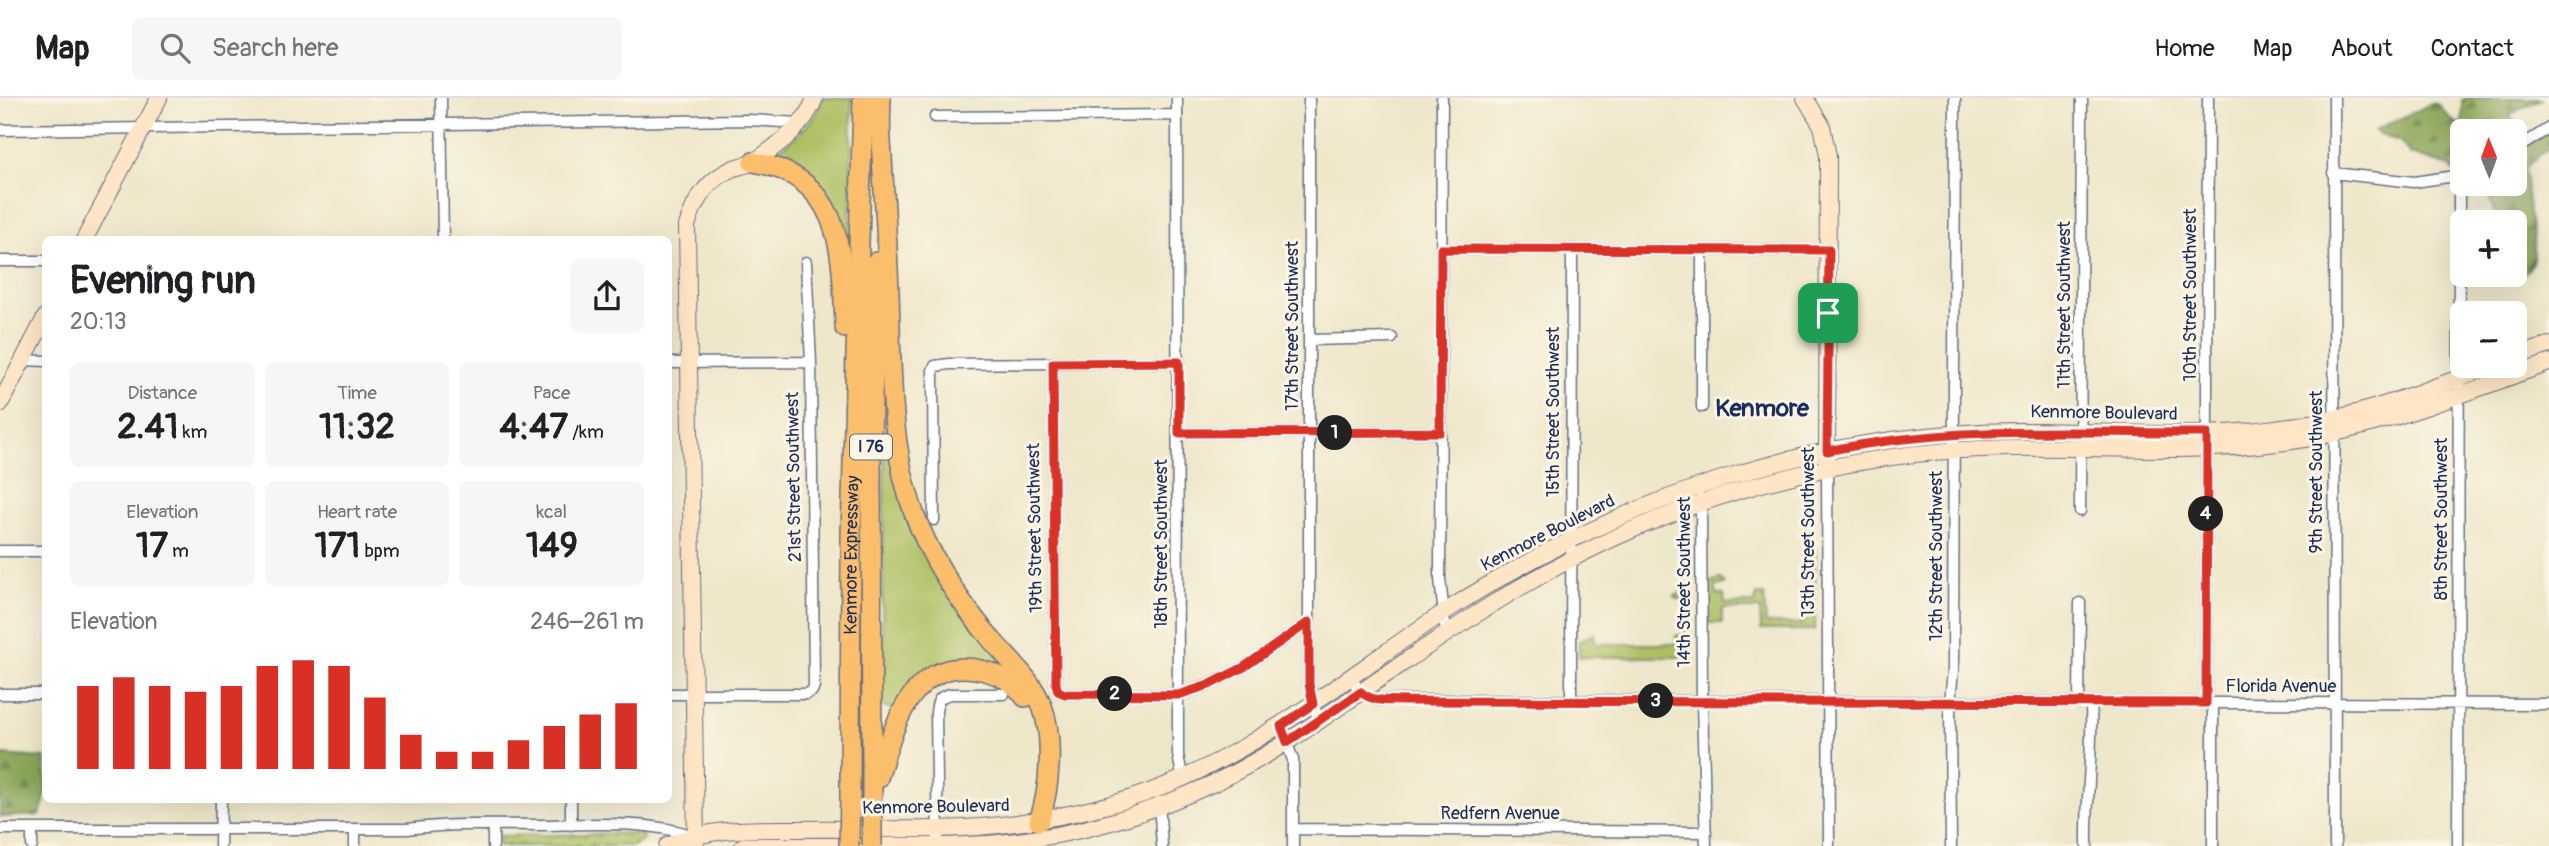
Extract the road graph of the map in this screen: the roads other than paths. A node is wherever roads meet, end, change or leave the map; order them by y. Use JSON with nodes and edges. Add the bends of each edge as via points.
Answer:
{"nodes":[{"id":1,"x":159,"y":98,"type":"edge"},
{"id":2,"x":441,"y":98,"type":"edge"},
{"id":3,"x":815,"y":98,"type":"edge"},
{"id":4,"x":863,"y":98,"type":"edge"},
{"id":5,"x":881,"y":98,"type":"edge"},
{"id":6,"x":1177,"y":98,"type":"edge"},
{"id":7,"x":1309,"y":98,"type":"edge"},
{"id":8,"x":1441,"y":98,"type":"edge"},
{"id":9,"x":1805,"y":98,"type":"edge"},
{"id":10,"x":1955,"y":98,"type":"edge"},
{"id":11,"x":2081,"y":98,"type":"edge"},
{"id":12,"x":2208,"y":98,"type":"edge"},
{"id":13,"x":2334,"y":98,"type":"edge"},
{"id":14,"x":1177,"y":115,"type":"junction"},
{"id":15,"x":934,"y":117,"type":"dead end"},
{"id":16,"x":880,"y":122,"type":"junction"},
{"id":17,"x":442,"y":123,"type":"junction"},
{"id":18,"x":799,"y":123,"type":"junction"},
{"id":19,"x":2549,"y":128,"type":"edge"},
{"id":20,"x":142,"y":129,"type":"junction"},
{"id":21,"x":0,"y":130,"type":"edge"},
{"id":22,"x":2527,"y":142,"type":"edge"},
{"id":23,"x":753,"y":162,"type":"junction"},
{"id":24,"x":2333,"y":173,"type":"junction"},
{"id":25,"x":2450,"y":177,"type":"edge"},
{"id":26,"x":2459,"y":196,"type":"edge"},
{"id":27,"x":87,"y":236,"type":"edge"},
{"id":28,"x":443,"y":236,"type":"edge"},
{"id":29,"x":1441,"y":249,"type":"junction"},
{"id":30,"x":1572,"y":249,"type":"junction"},
{"id":31,"x":1702,"y":250,"type":"junction"},
{"id":32,"x":1829,"y":250,"type":"junction"},
{"id":33,"x":0,"y":261,"type":"edge"},
{"id":34,"x":42,"y":261,"type":"edge"},
{"id":35,"x":806,"y":262,"type":"dead end"},
{"id":36,"x":2459,"y":301,"type":"edge"},
{"id":37,"x":42,"y":324,"type":"edge"},
{"id":38,"x":1392,"y":338,"type":"dead end"},
{"id":39,"x":1310,"y":341,"type":"junction"},
{"id":40,"x":2549,"y":345,"type":"edge"},
{"id":41,"x":2527,"y":353,"type":"edge"},
{"id":42,"x":23,"y":360,"type":"junction"},
{"id":43,"x":42,"y":361,"type":"edge"},
{"id":44,"x":811,"y":362,"type":"junction"},
{"id":45,"x":1179,"y":362,"type":"junction"},
{"id":46,"x":672,"y":363,"type":"edge"},
{"id":47,"x":689,"y":363,"type":"junction"},
{"id":48,"x":1053,"y":363,"type":"junction"},
{"id":49,"x":2549,"y":363,"type":"edge"},
{"id":50,"x":2459,"y":378,"type":"joint"},
{"id":51,"x":4,"y":388,"type":"edge"},
{"id":52,"x":2459,"y":395,"type":"junction"},
{"id":53,"x":0,"y":404,"type":"edge"},
{"id":54,"x":1702,"y":407,"type":"dead end"},
{"id":55,"x":2333,"y":426,"type":"junction"},
{"id":56,"x":1440,"y":432,"type":"junction"},
{"id":57,"x":1179,"y":433,"type":"junction"},
{"id":58,"x":1310,"y":433,"type":"junction"},
{"id":59,"x":1954,"y":433,"type":"junction"},
{"id":60,"x":2081,"y":440,"type":"junction"},
{"id":61,"x":2207,"y":440,"type":"junction"},
{"id":62,"x":1954,"y":450,"type":"junction"},
{"id":63,"x":1827,"y":451,"type":"junction"},
{"id":64,"x":1827,"y":468,"type":"junction"},
{"id":65,"x":1701,"y":485,"type":"junction"},
{"id":66,"x":1701,"y":503,"type":"junction"},
{"id":67,"x":2080,"y":511,"type":"dead end"},
{"id":68,"x":934,"y":520,"type":"dead end"},
{"id":69,"x":851,"y":535,"type":"junction"},
{"id":70,"x":1570,"y":540,"type":"junction"},
{"id":71,"x":0,"y":551,"type":"edge"},
{"id":72,"x":42,"y":551,"type":"edge"},
{"id":73,"x":1570,"y":559,"type":"junction"},
{"id":74,"x":2080,"y":603,"type":"dead end"},
{"id":75,"x":1442,"y":614,"type":"junction"},
{"id":76,"x":1309,"y":622,"type":"junction"},
{"id":77,"x":1446,"y":634,"type":"junction"},
{"id":78,"x":1350,"y":678,"type":"junction"},
{"id":79,"x":1361,"y":692,"type":"junction"},
{"id":80,"x":0,"y":694,"type":"edge"},
{"id":81,"x":42,"y":694,"type":"edge"},
{"id":82,"x":672,"y":694,"type":"edge"},
{"id":83,"x":692,"y":694,"type":"junction"},
{"id":84,"x":1004,"y":694,"type":"dead end"},
{"id":85,"x":1178,"y":695,"type":"junction"},
{"id":86,"x":1571,"y":700,"type":"junction"},
{"id":87,"x":1702,"y":701,"type":"junction"},
{"id":88,"x":1828,"y":702,"type":"junction"},
{"id":89,"x":1950,"y":702,"type":"junction"},
{"id":90,"x":2079,"y":702,"type":"junction"},
{"id":91,"x":2091,"y":703,"type":"junction"},
{"id":92,"x":2209,"y":703,"type":"junction"},
{"id":93,"x":1313,"y":704,"type":"junction"},
{"id":94,"x":2335,"y":704,"type":"junction"},
{"id":95,"x":2458,"y":704,"type":"junction"},
{"id":96,"x":2549,"y":704,"type":"edge"},
{"id":97,"x":1318,"y":721,"type":"junction"},
{"id":98,"x":1281,"y":726,"type":"junction"},
{"id":99,"x":1287,"y":742,"type":"junction"},
{"id":100,"x":1183,"y":780,"type":"junction"},
{"id":101,"x":1158,"y":788,"type":"junction"},
{"id":102,"x":872,"y":796,"type":"junction"},
{"id":103,"x":221,"y":803,"type":"edge"},
{"id":104,"x":571,"y":803,"type":"edge"},
{"id":105,"x":1159,"y":805,"type":"junction"},
{"id":106,"x":493,"y":825,"type":"junction"},
{"id":107,"x":571,"y":825,"type":"junction"},
{"id":108,"x":0,"y":829,"type":"edge"},
{"id":109,"x":32,"y":829,"type":"junction"},
{"id":110,"x":220,"y":829,"type":"junction"},
{"id":111,"x":355,"y":829,"type":"junction"},
{"id":112,"x":937,"y":829,"type":"junction"},
{"id":113,"x":1293,"y":829,"type":"junction"},
{"id":114,"x":1706,"y":832,"type":"junction"},
{"id":115,"x":1039,"y":835,"type":"edge"},
{"id":116,"x":783,"y":840,"type":"edge"},
{"id":117,"x":910,"y":840,"type":"edge"},
{"id":118,"x":695,"y":841,"type":"edge"},
{"id":119,"x":32,"y":846,"type":"edge"},
{"id":120,"x":219,"y":846,"type":"edge"},
{"id":121,"x":355,"y":846,"type":"edge"},
{"id":122,"x":493,"y":846,"type":"edge"},
{"id":123,"x":667,"y":846,"type":"edge"},
{"id":124,"x":743,"y":846,"type":"edge"},
{"id":125,"x":849,"y":846,"type":"edge"},
{"id":126,"x":872,"y":846,"type":"edge"},
{"id":127,"x":937,"y":846,"type":"edge"},
{"id":128,"x":1162,"y":846,"type":"edge"},
{"id":129,"x":1293,"y":846,"type":"edge"},
{"id":130,"x":1706,"y":846,"type":"edge"},
{"id":131,"x":1829,"y":846,"type":"edge"},
{"id":132,"x":1951,"y":846,"type":"edge"},
{"id":133,"x":2087,"y":846,"type":"edge"},
{"id":134,"x":2213,"y":846,"type":"edge"},
{"id":135,"x":2334,"y":846,"type":"edge"},
{"id":136,"x":2458,"y":846,"type":"edge"}],
"edges":[{"from":1,"to":20,"type":"main road"},
{"from":2,"to":17,"type":"street"},
{"from":3,"to":18,"type":"main road"},
{"from":4,"to":69,"type":"highway","name":"Kenmore Expressway","number":"I 76"},
{"from":5,"to":16,"type":"highway","name":"Kenmore Expressway","number":"I 76"},
{"from":6,"to":14,"type":"street","name":"18th Street Southwest"},
{"from":7,"to":39,"type":"street","name":"17th Street Southwest"},
{"from":8,"to":29,"type":"street"},
{"from":9,"to":32,"type":"main road","name":"13th Street Southwest","via":[[1825,138]]},
{"from":10,"to":59,"type":"street","name":"12th Street Southwest"},
{"from":11,"to":60,"type":"street","name":"11th Street Southwest"},
{"from":12,"to":61,"type":"street","name":"10th Street Southwest"},
{"from":13,"to":24,"type":"street","name":"9th Street Southwest"},
{"from":14,"to":15,"type":"street"},
{"from":14,"to":45,"type":"street","name":"18th Street Southwest"},
{"from":16,"to":102,"type":"highway","name":"Kenmore Expressway","number":"I 76","via":[[872,439]]},
{"from":16,"to":115,"type":"highway","via":[[892,391],[905,483],[919,526],[943,572],[1042,704],[1049,753]]},
{"from":17,"to":18,"type":"street"},
{"from":17,"to":20,"type":"street"},
{"from":17,"to":28,"type":"street"},
{"from":18,"to":23,"type":"main road"},
{"from":19,"to":22,"type":"street"},
{"from":20,"to":21,"type":"street"},
{"from":20,"to":27,"type":"main road"},
{"from":23,"to":47,"type":"main road","via":[[715,180],[691,212],[687,226]]},
{"from":23,"to":69,"type":"highway","via":[[787,172],[814,191],[832,218],[838,240],[843,262]]},
{"from":24,"to":25,"type":"street","via":[[2414,182]]},
{"from":24,"to":55,"type":"street","name":"9th Street Southwest"},
{"from":26,"to":36,"type":"street","name":"8th Street Southwest"},
{"from":29,"to":30,"type":"street"},
{"from":29,"to":56,"type":"street"},
{"from":30,"to":31,"type":"street"},
{"from":30,"to":70,"type":"street","name":"15th Street Southwest"},
{"from":31,"to":32,"type":"street"},
{"from":31,"to":54,"type":"street"},
{"from":32,"to":63,"type":"main road","name":"13th Street Southwest"},
{"from":33,"to":34,"type":"street"},
{"from":35,"to":44,"type":"street","name":"21st Street Southwest"},
{"from":37,"to":42,"type":"main road"},
{"from":38,"to":39,"type":"street"},
{"from":39,"to":58,"type":"street","name":"17th Street Southwest"},
{"from":40,"to":41,"type":"main road"},
{"from":42,"to":43,"type":"street"},
{"from":42,"to":51,"type":"main road"},
{"from":44,"to":47,"type":"street"},
{"from":44,"to":83,"type":"street","name":"21st Street Southwest","via":[[814,686],[806,694]]},
{"from":45,"to":48,"type":"street"},
{"from":45,"to":57,"type":"street","name":"18th Street Southwest"},
{"from":46,"to":47,"type":"street"},
{"from":47,"to":83,"type":"main road"},
{"from":48,"to":68,"type":"street","via":[[935,366]]},
{"from":48,"to":85,"type":"street","name":"19th Street Southwest","via":[[1058,691]]},
{"from":49,"to":52,"type":"main road","name":"Kenmore Boulevard"},
{"from":50,"to":52,"type":"street","name":"8th Street Southwest"},
{"from":50,"to":55,"type":"main road","name":"Kenmore Boulevard"},
{"from":51,"to":53,"type":"main road"},
{"from":52,"to":55,"type":"main road","name":"Kenmore Boulevard","via":[[2382,421]]},
{"from":52,"to":95,"type":"street","name":"8th Street Southwest"},
{"from":55,"to":61,"type":"main road","name":"Kenmore Boulevard","via":[[2251,446]]},
{"from":55,"to":94,"type":"street","name":"9th Street Southwest"},
{"from":56,"to":58,"type":"street"},
{"from":56,"to":75,"type":"street"},
{"from":57,"to":58,"type":"street"},
{"from":57,"to":85,"type":"street","name":"18th Street Southwest"},
{"from":58,"to":76,"type":"street","name":"17th Street Southwest"},
{"from":59,"to":60,"type":"main road","name":"Kenmore Boulevard"},
{"from":59,"to":62,"type":"street","name":"12th Street Southwest"},
{"from":59,"to":63,"type":"main road","name":"Kenmore Boulevard"},
{"from":60,"to":61,"type":"main road","name":"Kenmore Boulevard"},
{"from":60,"to":62,"type":"main road","name":"Kenmore Boulevard"},
{"from":60,"to":67,"type":"street","name":"11th Street Southwest"},
{"from":61,"to":92,"type":"street","name":"10th Street Southwest"},
{"from":62,"to":64,"type":"main road","name":"Kenmore Boulevard"},
{"from":62,"to":89,"type":"street","name":"12th Street Southwest"},
{"from":63,"to":64,"type":"main road","name":"13th Street Southwest"},
{"from":63,"to":65,"type":"main road","name":"Kenmore Boulevard"},
{"from":64,"to":66,"type":"main road","name":"Kenmore Boulevard"},
{"from":64,"to":88,"type":"street","name":"13th Street Southwest"},
{"from":65,"to":66,"type":"street","name":"14th Street Southwest"},
{"from":65,"to":70,"type":"main road","name":"Kenmore Boulevard"},
{"from":66,"to":73,"type":"main road","name":"Kenmore Boulevard"},
{"from":66,"to":87,"type":"street","name":"14th Street Southwest"},
{"from":69,"to":125,"type":"highway","name":"Kenmore Expressway","number":"I 76","bridge":true},
{"from":70,"to":73,"type":"street","name":"15th Street Southwest"},
{"from":70,"to":75,"type":"main road","name":"Kenmore Boulevard"},
{"from":71,"to":72,"type":"street"},
{"from":73,"to":77,"type":"main road","name":"Kenmore Boulevard"},
{"from":73,"to":86,"type":"street","name":"15th Street Southwest"},
{"from":74,"to":90,"type":"street"},
{"from":75,"to":77,"type":"street"},
{"from":75,"to":78,"type":"main road","name":"Kenmore Boulevard"},
{"from":76,"to":85,"type":"street","via":[[1244,667]]},
{"from":76,"to":93,"type":"street","name":"17th Street Southwest"},
{"from":77,"to":79,"type":"main road","name":"Kenmore Boulevard"},
{"from":78,"to":79,"type":"street"},
{"from":78,"to":93,"type":"main road","name":"Kenmore Boulevard"},
{"from":79,"to":86,"type":"street","name":"Florida Avenue","via":[[1377,700]]},
{"from":79,"to":97,"type":"main road","name":"Kenmore Boulevard"},
{"from":80,"to":81,"type":"street"},
{"from":82,"to":83,"type":"street"},
{"from":83,"to":118,"type":"main road"},
{"from":84,"to":112,"type":"street","via":[[951,694],[939,699]]},
{"from":85,"to":100,"type":"street","name":"18th Street Southwest","via":[[1178,755]]},
{"from":86,"to":87,"type":"street","name":"Florida Avenue"},
{"from":87,"to":88,"type":"street","name":"Florida Avenue"},
{"from":87,"to":114,"type":"street","name":"14th Street Southwest"},
{"from":88,"to":89,"type":"street","name":"Florida Avenue"},
{"from":88,"to":131,"type":"street","name":"13th Street Southwest"},
{"from":89,"to":90,"type":"street","name":"Florida Avenue"},
{"from":89,"to":132,"type":"street","name":"12th Street Southwest"},
{"from":90,"to":91,"type":"street","name":"Florida Avenue"},
{"from":91,"to":92,"type":"street","name":"Florida Avenue"},
{"from":91,"to":133,"type":"street"},
{"from":92,"to":94,"type":"street","name":"Florida Avenue"},
{"from":92,"to":134,"type":"street","name":"10th Street Southwest"},
{"from":93,"to":97,"type":"street","name":"17th Street Southwest"},
{"from":93,"to":98,"type":"main road","name":"Kenmore Boulevard"},
{"from":94,"to":95,"type":"street","name":"Florida Avenue"},
{"from":94,"to":135,"type":"street","name":"9th Street Southwest"},
{"from":95,"to":96,"type":"street","name":"Florida Avenue"},
{"from":95,"to":136,"type":"street","name":"8th Street Southwest"},
{"from":97,"to":99,"type":"main road","name":"Kenmore Boulevard"},
{"from":98,"to":99,"type":"street"},
{"from":98,"to":100,"type":"main road","name":"Kenmore Boulevard"},
{"from":99,"to":105,"type":"main road","name":"Kenmore Boulevard","via":[[1215,783]]},
{"from":99,"to":113,"type":"street","via":[[1293,760]]},
{"from":100,"to":101,"type":"main road","name":"Kenmore Boulevard"},
{"from":101,"to":105,"type":"street"},
{"from":101,"to":115,"type":"main road","name":"Kenmore Boulevard"},
{"from":102,"to":115,"type":"highway","via":[[896,722],[916,689],[941,673],[976,668],[1018,686],[1035,718]]},
{"from":102,"to":126,"type":"highway","name":"Kenmore Expressway","number":"I 76","bridge":true},
{"from":103,"to":110,"type":"street"},
{"from":104,"to":107,"type":"street"},
{"from":105,"to":115,"type":"main road","name":"Kenmore Boulevard","via":[[1077,830]]},
{"from":105,"to":128,"type":"street"},
{"from":106,"to":107,"type":"street"},
{"from":106,"to":111,"type":"street"},
{"from":106,"to":122,"type":"street"},
{"from":107,"to":118,"type":"street","via":[[645,825]]},
{"from":108,"to":109,"type":"street"},
{"from":109,"to":110,"type":"street"},
{"from":109,"to":119,"type":"street"},
{"from":110,"to":111,"type":"street"},
{"from":110,"to":120,"type":"street"},
{"from":111,"to":121,"type":"street"},
{"from":112,"to":115,"type":"main road","name":"Kenmore Boulevard","via":[[1010,826]]},
{"from":112,"to":117,"type":"main road","name":"Kenmore Boulevard"},
{"from":112,"to":127,"type":"street"},
{"from":113,"to":114,"type":"street","name":"Redfern Avenue"},
{"from":113,"to":129,"type":"street"},
{"from":114,"to":130,"type":"street","name":"14th Street Southwest"},
{"from":115,"to":127,"type":"main road","name":"Kenmore Boulevard"},
{"from":116,"to":117,"type":"main road","name":"Kenmore Boulevard"},
{"from":116,"to":118,"type":"main road","name":"Kenmore Boulevard","via":[[742,830]]},
{"from":116,"to":124,"type":"main road","name":"Kenmore Boulevard"},
{"from":117,"to":127,"type":"main road","name":"Kenmore Boulevard"},
{"from":118,"to":123,"type":"main road","name":"Kenmore Boulevard"}]}
